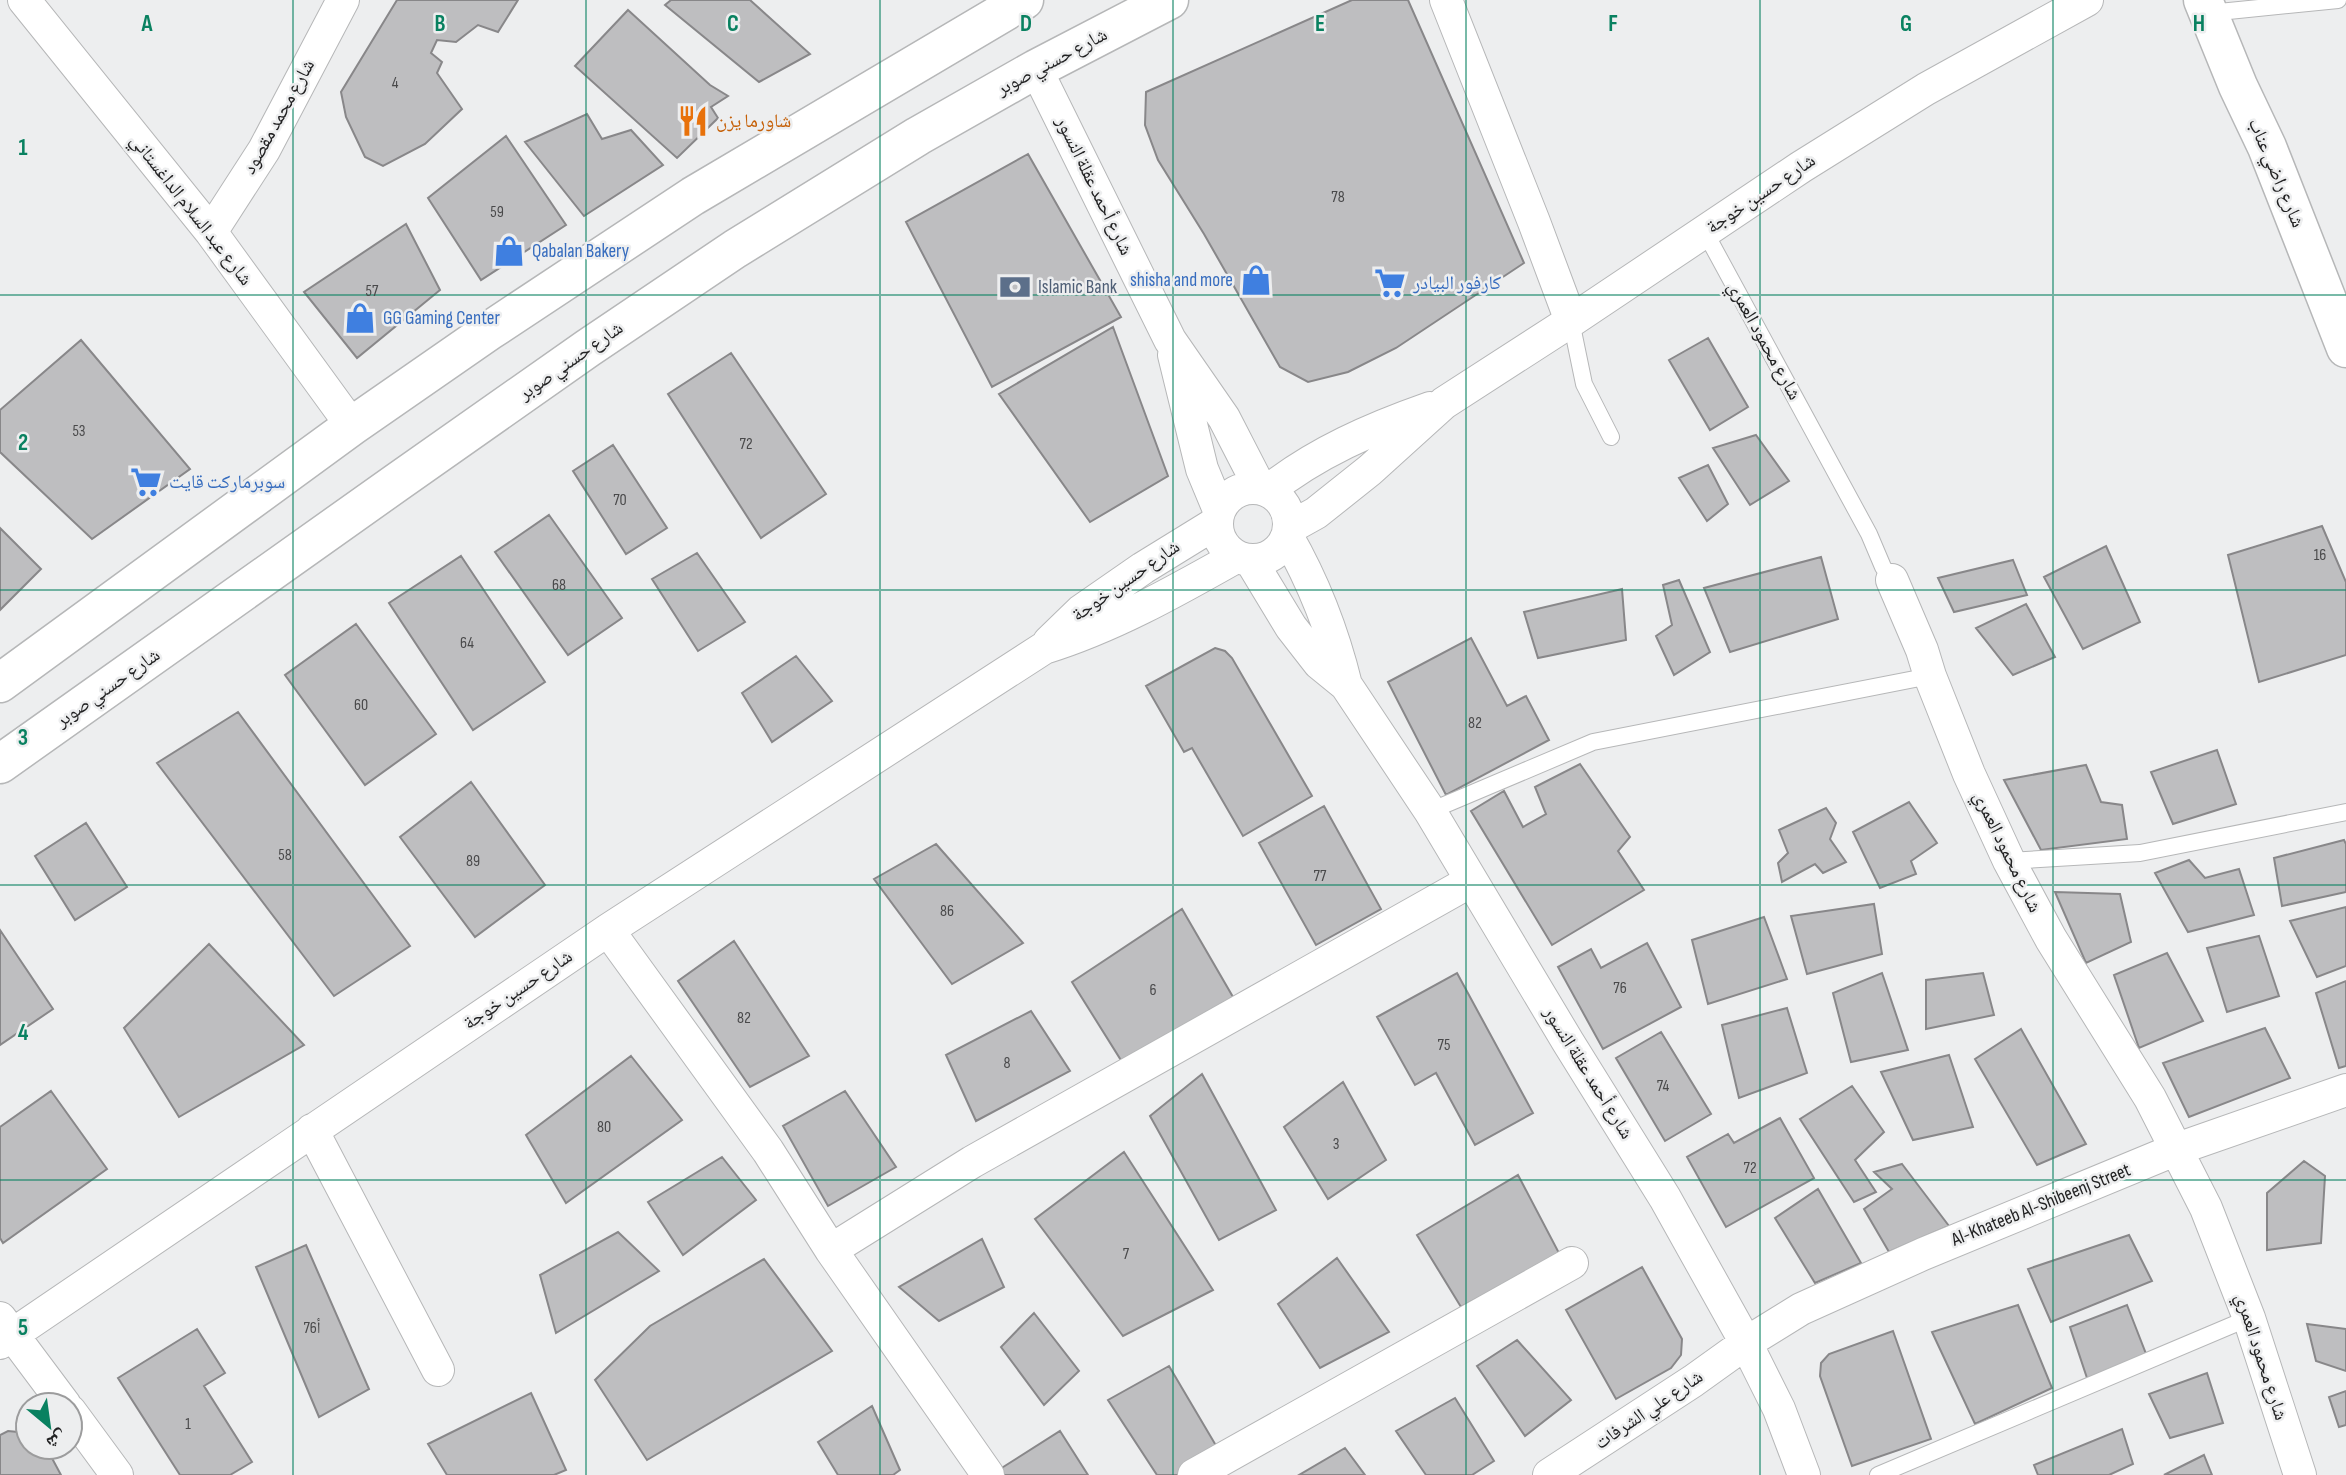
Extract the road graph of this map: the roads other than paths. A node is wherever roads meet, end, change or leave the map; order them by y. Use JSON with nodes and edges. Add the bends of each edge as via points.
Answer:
{"nodes":[{"id":1,"x":24,"y":0,"type":"edge"},
{"id":2,"x":343,"y":0,"type":"edge"},
{"id":3,"x":1024,"y":0,"type":"edge"},
{"id":4,"x":1169,"y":0,"type":"edge"},
{"id":5,"x":1446,"y":0,"type":"edge"},
{"id":6,"x":2087,"y":0,"type":"edge"},
{"id":7,"x":2338,"y":0,"type":"edge"},
{"id":8,"x":2206,"y":6,"type":"edge"},
{"id":9,"x":1036,"y":69,"type":"junction"},
{"id":10,"x":211,"y":232,"type":"junction"},
{"id":11,"x":1705,"y":232,"type":"junction"},
{"id":12,"x":1571,"y":321,"type":"junction"},
{"id":13,"x":1170,"y":340,"type":"junction"},
{"id":14,"x":2346,"y":348,"type":"edge"},
{"id":15,"x":1444,"y":403,"type":"junction"},
{"id":16,"x":352,"y":426,"type":"junction"},
{"id":17,"x":1611,"y":437,"type":"dead end"},
{"id":18,"x":1264,"y":490,"type":"junction"},
{"id":19,"x":1217,"y":516,"type":"junction"},
{"id":20,"x":1288,"y":532,"type":"junction"},
{"id":21,"x":1243,"y":559,"type":"junction"},
{"id":22,"x":1892,"y":580,"type":"joint"},
{"id":23,"x":1044,"y":648,"type":"junction"},
{"id":24,"x":1930,"y":676,"type":"junction"},
{"id":25,"x":0,"y":683,"type":"edge"},
{"id":26,"x":1346,"y":685,"type":"junction"},
{"id":27,"x":0,"y":764,"type":"edge"},
{"id":28,"x":1430,"y":811,"type":"junction"},
{"id":29,"x":2346,"y":812,"type":"edge"},
{"id":30,"x":2009,"y":861,"type":"junction"},
{"id":31,"x":1471,"y":881,"type":"junction"},
{"id":32,"x":608,"y":930,"type":"junction"},
{"id":33,"x":2346,"y":1090,"type":"edge"},
{"id":34,"x":312,"y":1129,"type":"junction"},
{"id":35,"x":2177,"y":1149,"type":"junction"},
{"id":36,"x":831,"y":1250,"type":"junction"},
{"id":37,"x":1572,"y":1263,"type":"dead end"},
{"id":38,"x":2249,"y":1318,"type":"junction"},
{"id":39,"x":4,"y":1331,"type":"edge"},
{"id":40,"x":1746,"y":1343,"type":"junction"},
{"id":41,"x":438,"y":1370,"type":"dead end"},
{"id":42,"x":53,"y":1391,"type":"edge"},
{"id":43,"x":84,"y":1430,"type":"edge"},
{"id":44,"x":1245,"y":1463,"type":"edge"},
{"id":45,"x":117,"y":1475,"type":"edge"},
{"id":46,"x":988,"y":1475,"type":"edge"},
{"id":47,"x":1194,"y":1475,"type":"edge"},
{"id":48,"x":1549,"y":1475,"type":"edge"},
{"id":49,"x":1804,"y":1475,"type":"edge"},
{"id":50,"x":1878,"y":1475,"type":"edge"},
{"id":51,"x":2300,"y":1475,"type":"edge"}],
"edges":[{"from":1,"to":10,"type":"street","name":"شارع عبد السلام الداغستاني"},
{"from":2,"to":10,"type":"street","name":"شارع محمد مقصود","via":[[264,150]]},
{"from":3,"to":16,"type":"main road","via":[[693,196]]},
{"from":4,"to":9,"type":"main road","name":"شارع حسني صوبر"},
{"from":5,"to":12,"type":"street"},
{"from":6,"to":11,"type":"street","name":"شارع حسين خوجة","via":[[1926,89]]},
{"from":7,"to":8,"type":"lane"},
{"from":8,"to":14,"type":"main road","name":"شارع راضي عناب"},
{"from":9,"to":13,"type":"street","name":"شارع أحمد عقلة النسور"},
{"from":9,"to":27,"type":"main road","name":"شارع حسني صوبر","via":[[918,136],[678,287]]},
{"from":10,"to":16,"type":"street","name":"شارع عبد السلام الداغستاني"},
{"from":11,"to":12,"type":"street","name":"شارع حسين خوجة"},
{"from":11,"to":22,"type":"lane","name":"شارع محمود العمري"},
{"from":12,"to":15,"type":"street","name":"شارع حسين خوجة"},
{"from":12,"to":17,"type":"lane","via":[[1584,384]]},
{"from":13,"to":18,"type":"street","name":"شارع أحمد عقلة النسور","via":[[1224,418]]},
{"from":13,"to":19,"type":"street","name":"شارع أحمد عقلة النسور"},
{"from":15,"to":18,"type":"street","name":"شارع حسين خوجة","via":[[1359,437]]},
{"from":15,"to":20,"type":"street","name":"شارع حسين خوجة","via":[[1370,470]]},
{"from":16,"to":25,"type":"main road"},
{"from":18,"to":19,"type":"street","via":[[1236,492]]},
{"from":18,"to":20,"type":"street","via":[[1285,506]]},
{"from":19,"to":21,"type":"street","via":[[1218,537],[1225,548]]},
{"from":19,"to":23,"type":"street","name":"شارع حسين خوجة","via":[[1081,611]]},
{"from":20,"to":21,"type":"street","via":[[1273,554]]},
{"from":20,"to":26,"type":"street","name":"شارع أحمد عقلة النسور","via":[[1319,599]]},
{"from":21,"to":23,"type":"street","name":"شارع حسين خوجة","via":[[1098,628]]},
{"from":21,"to":26,"type":"street","name":"شارع أحمد عقلة النسور","via":[[1304,645]]},
{"from":22,"to":24,"type":"street","name":"شارع محمود العمري"},
{"from":23,"to":32,"type":"street","name":"شارع حسين خوجة"},
{"from":24,"to":28,"type":"lane","via":[[1593,742]]},
{"from":24,"to":30,"type":"street","name":"شارع محمود العمري"},
{"from":26,"to":28,"type":"street","name":"شارع أحمد عقلة النسور"},
{"from":28,"to":31,"type":"street","name":"شارع أحمد عقلة النسور"},
{"from":29,"to":30,"type":"lane","via":[[2140,853]]},
{"from":30,"to":35,"type":"street","name":"شارع محمود العمري"},
{"from":31,"to":36,"type":"street","via":[[972,1162]]},
{"from":31,"to":40,"type":"street","name":"شارع أحمد عقلة النسور","via":[[1665,1198]]},
{"from":32,"to":34,"type":"street","name":"شارع حسين خوجة"},
{"from":32,"to":36,"type":"street","via":[[768,1151]]},
{"from":33,"to":35,"type":"street","name":"Al-Khateeb Al-Shibeenj Street"},
{"from":34,"to":39,"type":"street","name":"شارع حسين خوجة","via":[[130,1255]]},
{"from":34,"to":41,"type":"street"},
{"from":35,"to":38,"type":"street","name":"شارع محمود العمري"},
{"from":35,"to":40,"type":"street","name":"Al-Khateeb Al-Shibeenj Street","via":[[1847,1287]]},
{"from":36,"to":46,"type":"street"},
{"from":37,"to":44,"type":"street"},
{"from":38,"to":50,"type":"lane"},
{"from":38,"to":51,"type":"street","name":"شارع محمود العمري"},
{"from":39,"to":42,"type":"street"},
{"from":40,"to":48,"type":"street","name":"شارع علي الشرفات"},
{"from":40,"to":49,"type":"street","name":"شارع أحمد عقلة النسور","via":[[1779,1409]]},
{"from":43,"to":45,"type":"street"},
{"from":44,"to":47,"type":"street"}]}
